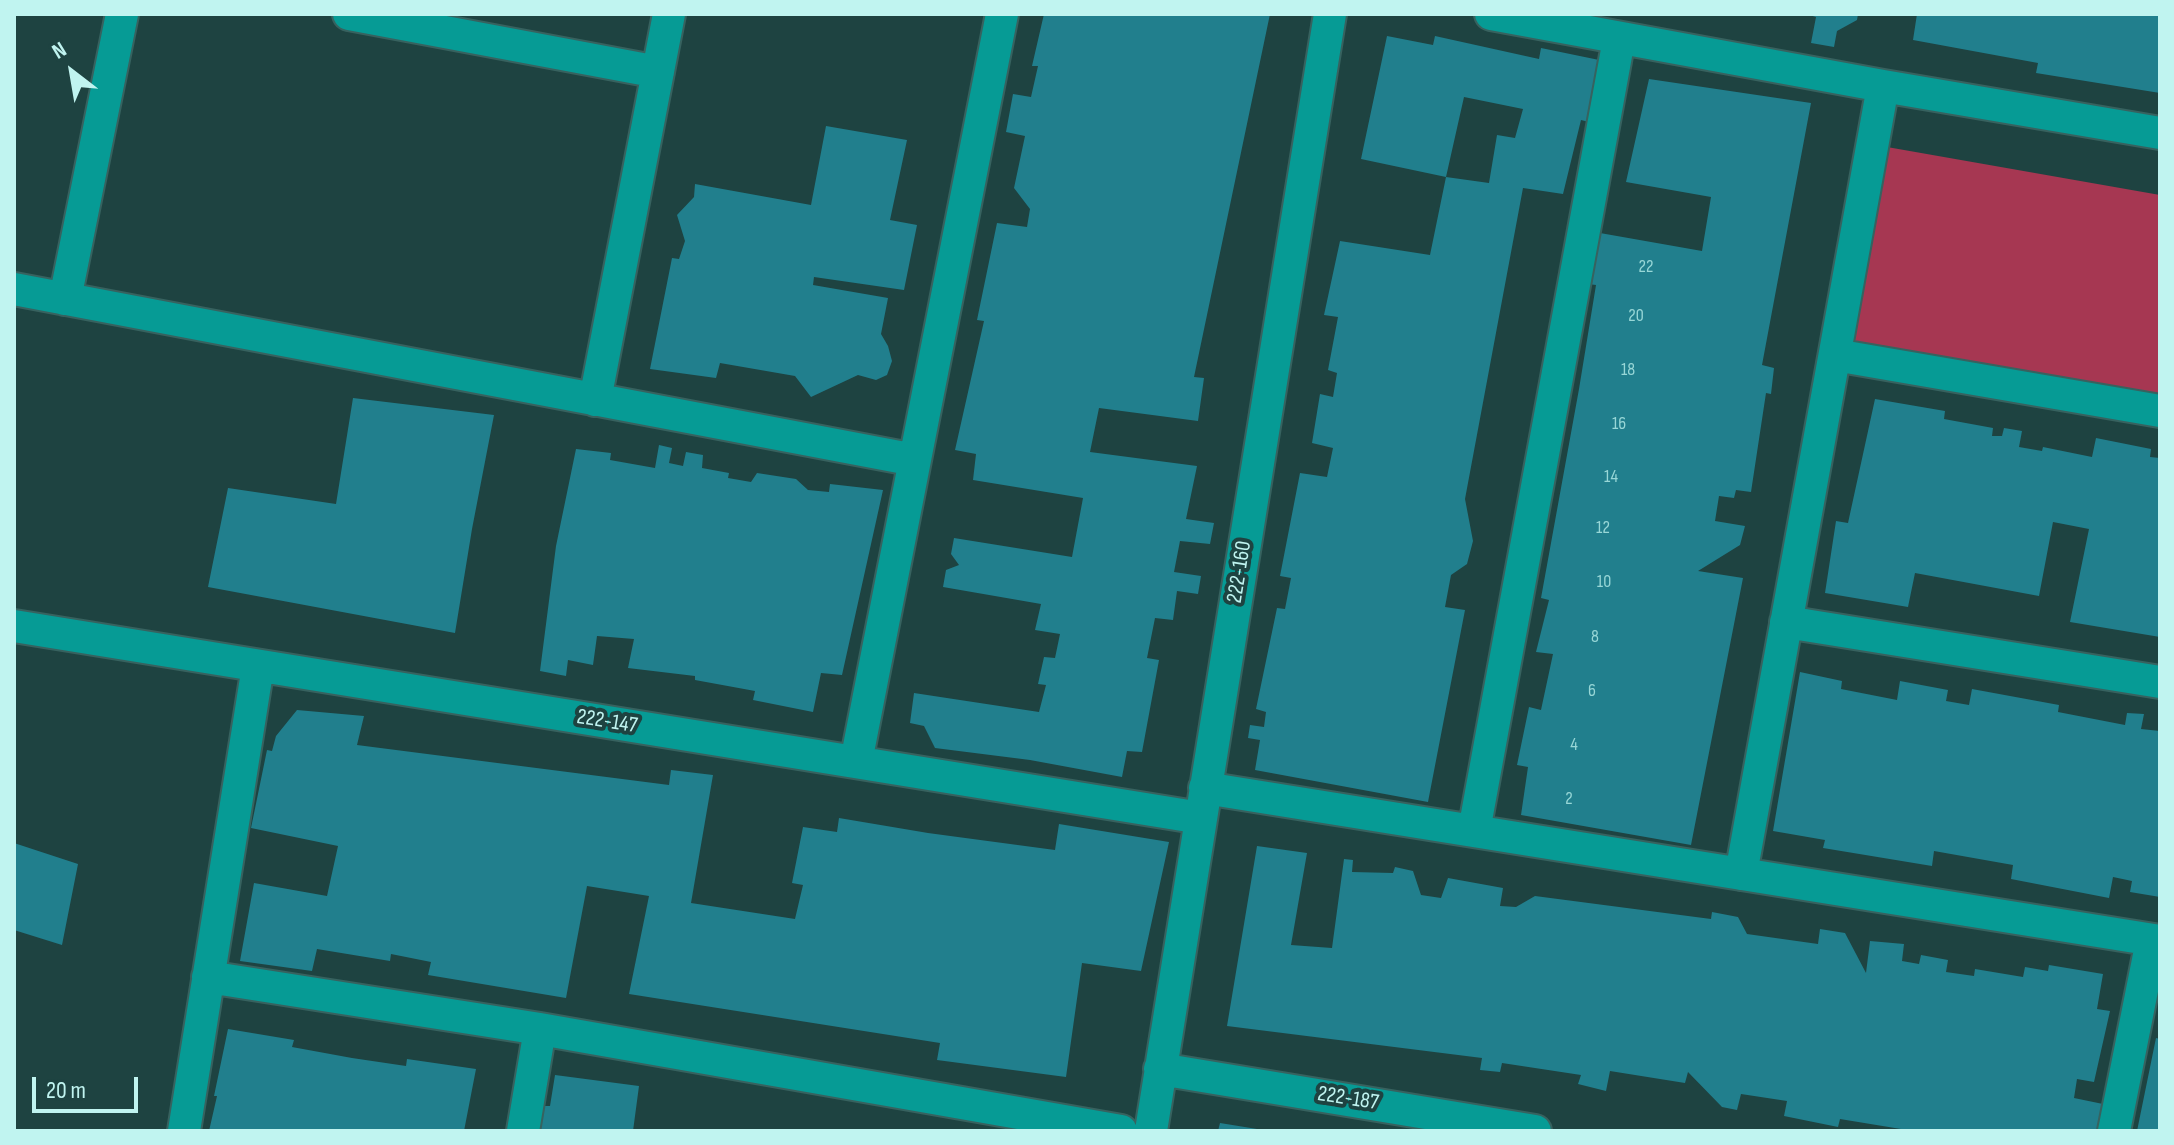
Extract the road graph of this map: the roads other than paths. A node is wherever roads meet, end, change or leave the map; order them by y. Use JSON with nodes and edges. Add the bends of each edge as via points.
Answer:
{"nodes":[{"id":1,"x":122,"y":14,"type":"edge"},
{"id":2,"x":349,"y":14,"type":"edge"},
{"id":3,"x":669,"y":14,"type":"edge"},
{"id":4,"x":1002,"y":14,"type":"edge"},
{"id":5,"x":1330,"y":14,"type":"edge"},
{"id":6,"x":1491,"y":14,"type":"edge"},
{"id":7,"x":1619,"y":39,"type":"junction"},
{"id":8,"x":658,"y":72,"type":"junction"},
{"id":9,"x":1883,"y":86,"type":"junction"},
{"id":10,"x":2160,"y":133,"type":"edge"},
{"id":11,"x":14,"y":289,"type":"edge"},
{"id":12,"x":65,"y":299,"type":"junction"},
{"id":13,"x":1835,"y":355,"type":"junction"},
{"id":14,"x":595,"y":400,"type":"junction"},
{"id":15,"x":2160,"y":411,"type":"edge"},
{"id":16,"x":915,"y":460,"type":"junction"},
{"id":17,"x":1786,"y":622,"type":"junction"},
{"id":18,"x":14,"y":626,"type":"edge"},
{"id":19,"x":258,"y":666,"type":"junction"},
{"id":20,"x":2160,"y":682,"type":"edge"},
{"id":21,"x":856,"y":762,"type":"junction"},
{"id":22,"x":1203,"y":803,"type":"junction"},
{"id":23,"x":1474,"y":831,"type":"junction"},
{"id":24,"x":1741,"y":874,"type":"junction"},
{"id":25,"x":2156,"y":941,"type":"edge"},
{"id":26,"x":208,"y":977,"type":"junction"},
{"id":27,"x":540,"y":1029,"type":"junction"},
{"id":28,"x":1160,"y":1069,"type":"junction"},
{"id":29,"x":1441,"y":1123,"type":"edge"},
{"id":30,"x":184,"y":1131,"type":"edge"},
{"id":31,"x":523,"y":1131,"type":"edge"},
{"id":32,"x":1121,"y":1131,"type":"edge"},
{"id":33,"x":1151,"y":1131,"type":"edge"},
{"id":34,"x":1535,"y":1131,"type":"edge"},
{"id":35,"x":2114,"y":1131,"type":"edge"}],
"edges":[{"from":1,"to":12,"type":"street"},
{"from":2,"to":8,"type":"street"},
{"from":3,"to":8,"type":"street"},
{"from":4,"to":16,"type":"street"},
{"from":5,"to":22,"type":"street","name":"222-160"},
{"from":6,"to":7,"type":"street"},
{"from":7,"to":9,"type":"street"},
{"from":7,"to":23,"type":"street"},
{"from":8,"to":14,"type":"street"},
{"from":9,"to":10,"type":"street"},
{"from":9,"to":13,"type":"street"},
{"from":11,"to":12,"type":"street"},
{"from":12,"to":14,"type":"street"},
{"from":13,"to":15,"type":"street"},
{"from":13,"to":17,"type":"street"},
{"from":14,"to":16,"type":"street"},
{"from":16,"to":21,"type":"street"},
{"from":17,"to":20,"type":"street"},
{"from":17,"to":24,"type":"street"},
{"from":18,"to":19,"type":"street","name":"222-147"},
{"from":19,"to":21,"type":"street","name":"222-147"},
{"from":19,"to":26,"type":"street"},
{"from":21,"to":22,"type":"street","name":"222-147"},
{"from":22,"to":23,"type":"street","name":"222-147"},
{"from":22,"to":28,"type":"street","name":"222-160"},
{"from":23,"to":24,"type":"street","name":"222-147"},
{"from":24,"to":25,"type":"street","name":"222-147"},
{"from":25,"to":35,"type":"street"},
{"from":26,"to":27,"type":"street"},
{"from":26,"to":30,"type":"street"},
{"from":27,"to":31,"type":"street"},
{"from":27,"to":32,"type":"street"},
{"from":28,"to":29,"type":"street","name":"222-187"},
{"from":28,"to":33,"type":"street","name":"222-160"},
{"from":29,"to":34,"type":"street","name":"222-187"}]}
